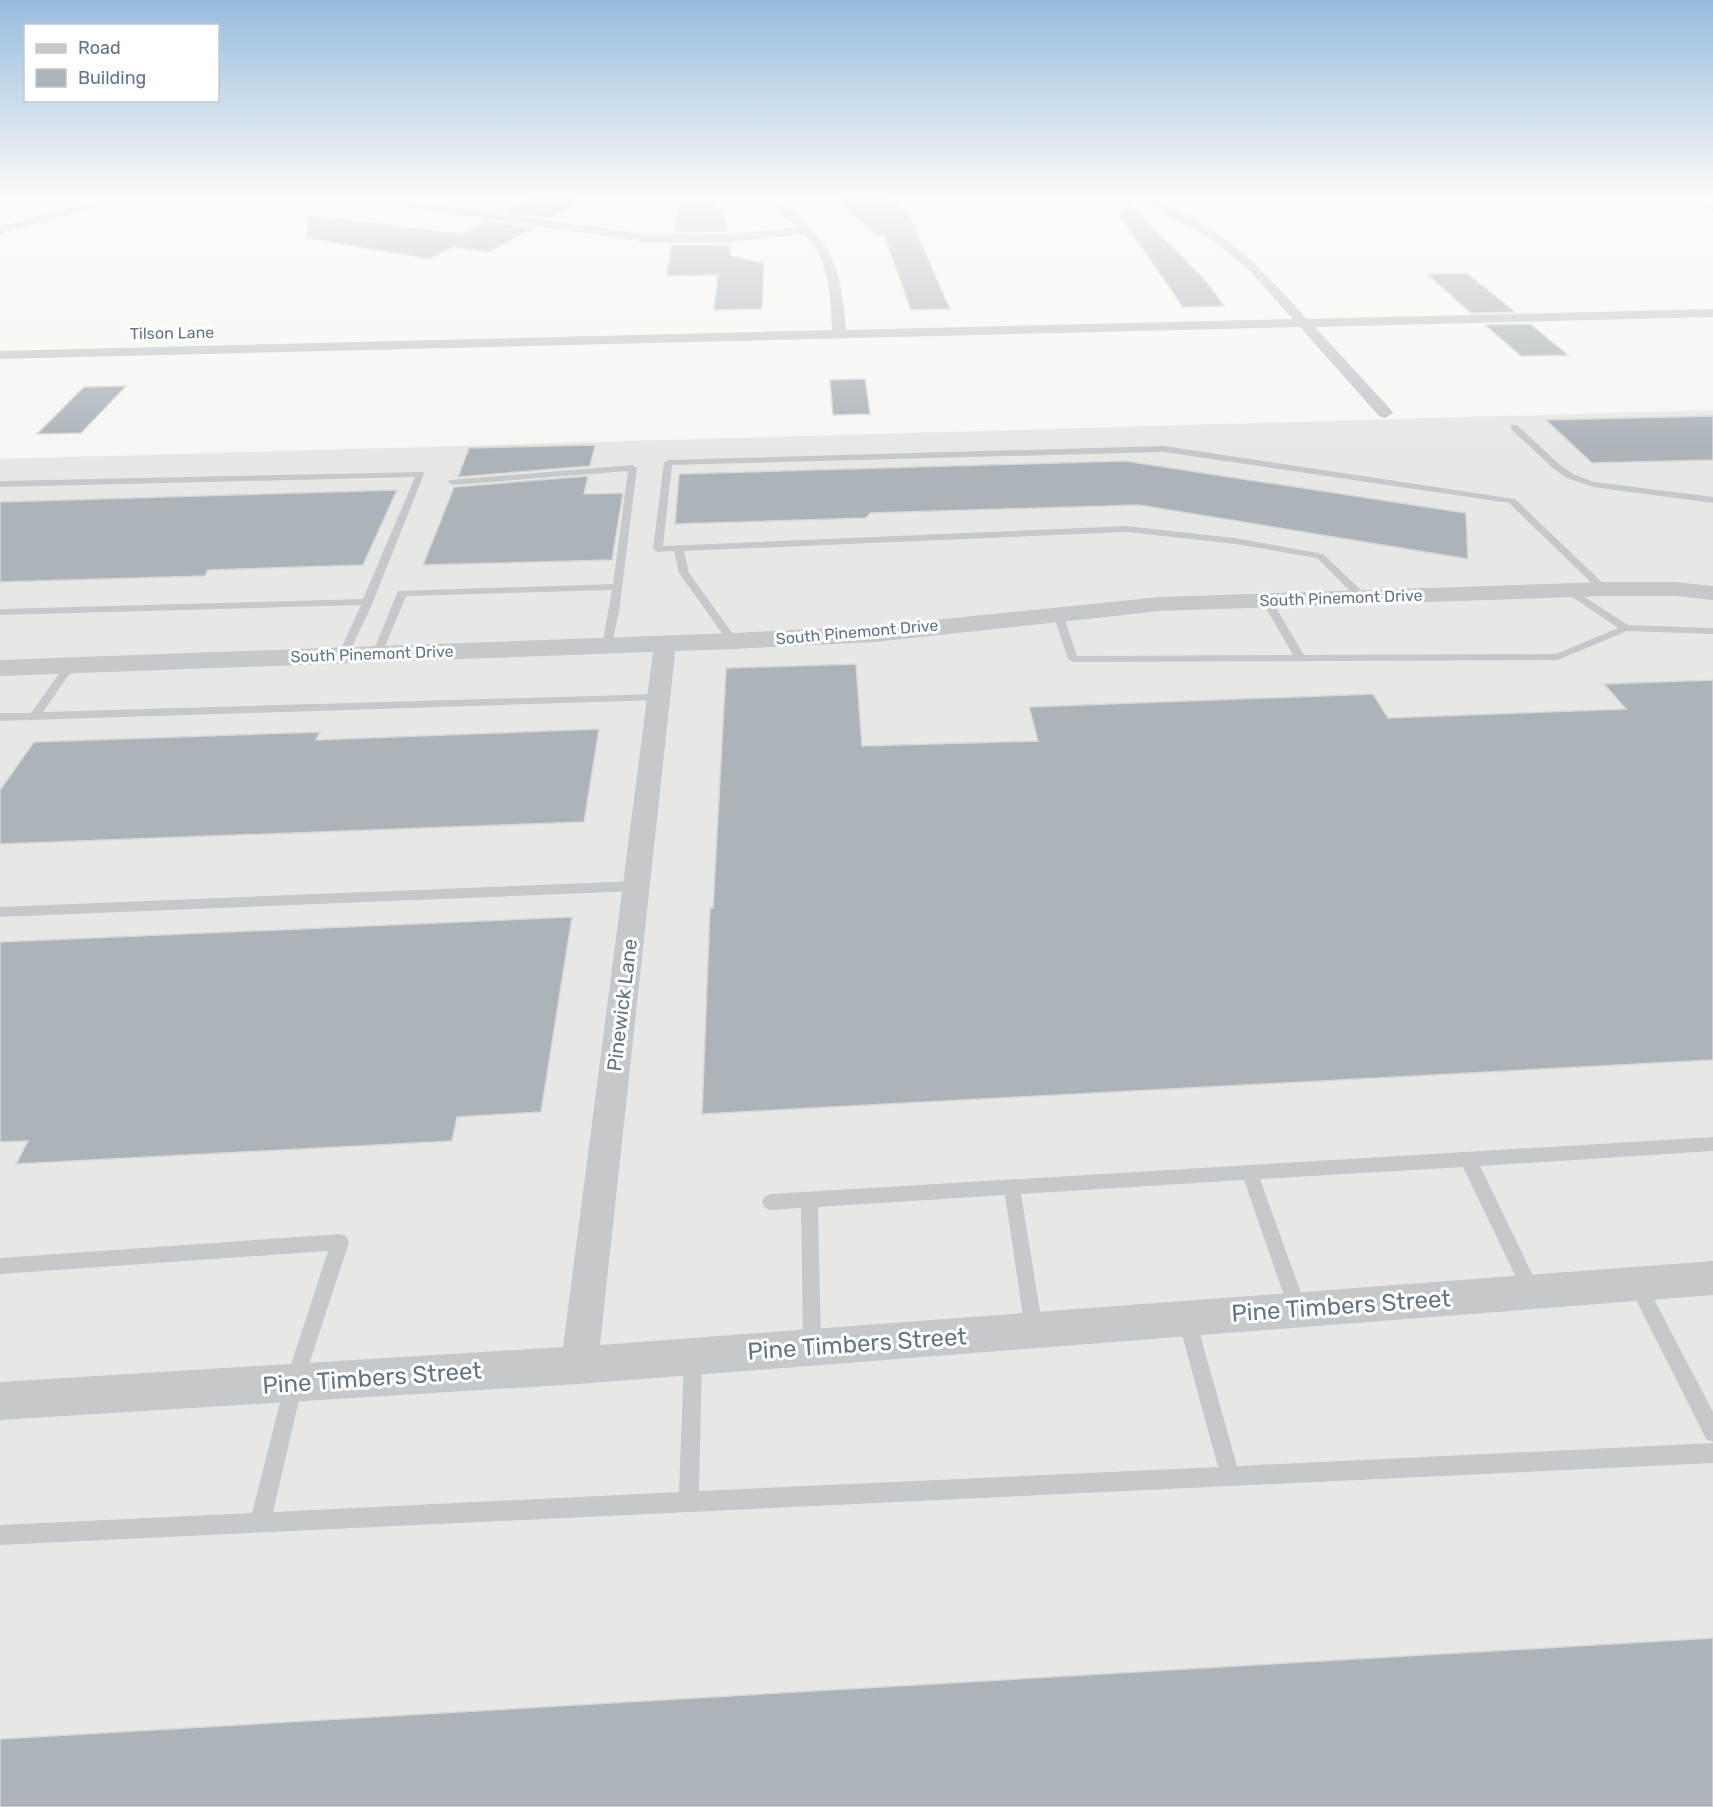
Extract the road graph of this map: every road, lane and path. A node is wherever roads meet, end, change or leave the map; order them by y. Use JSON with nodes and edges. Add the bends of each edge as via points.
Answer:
{"nodes":[{"id":1,"x":832,"y":279,"type":"edge"},
{"id":2,"x":1264,"y":279,"type":"edge"},
{"id":3,"x":1713,"y":313,"type":"edge"},
{"id":4,"x":1306,"y":325,"type":"junction"},
{"id":5,"x":840,"y":336,"type":"junction"},
{"id":6,"x":0,"y":355,"type":"edge"},
{"id":7,"x":1385,"y":413,"type":"dead end"},
{"id":8,"x":1514,"y":427,"type":"dead end"},
{"id":9,"x":452,"y":482,"type":"dead end"},
{"id":10,"x":0,"y":484,"type":"edge"},
{"id":11,"x":1713,"y":500,"type":"edge"},
{"id":12,"x":679,"y":550,"type":"junction"},
{"id":13,"x":617,"y":587,"type":"junction"},
{"id":14,"x":1605,"y":589,"type":"junction"},
{"id":15,"x":1569,"y":590,"type":"junction"},
{"id":16,"x":1713,"y":592,"type":"edge"},
{"id":17,"x":1362,"y":597,"type":"junction"},
{"id":18,"x":1267,"y":601,"type":"junction"},
{"id":19,"x":366,"y":603,"type":"junction"},
{"id":20,"x":0,"y":612,"type":"edge"},
{"id":21,"x":1059,"y":614,"type":"junction"},
{"id":22,"x":1626,"y":628,"type":"junction"},
{"id":23,"x":1713,"y":631,"type":"edge"},
{"id":24,"x":733,"y":641,"type":"junction"},
{"id":25,"x":664,"y":644,"type":"junction"},
{"id":26,"x":607,"y":646,"type":"junction"},
{"id":27,"x":377,"y":654,"type":"junction"},
{"id":28,"x":343,"y":655,"type":"junction"},
{"id":29,"x":1300,"y":658,"type":"junction"},
{"id":30,"x":70,"y":666,"type":"junction"},
{"id":31,"x":0,"y":668,"type":"edge"},
{"id":32,"x":659,"y":697,"type":"junction"},
{"id":33,"x":34,"y":716,"type":"junction"},
{"id":34,"x":0,"y":717,"type":"edge"},
{"id":35,"x":636,"y":886,"type":"junction"},
{"id":36,"x":0,"y":912,"type":"edge"},
{"id":37,"x":1713,"y":1144,"type":"edge"},
{"id":38,"x":1468,"y":1159,"type":"junction"},
{"id":39,"x":1250,"y":1173,"type":"junction"},
{"id":40,"x":1012,"y":1188,"type":"junction"},
{"id":41,"x":808,"y":1200,"type":"junction"},
{"id":42,"x":770,"y":1202,"type":"dead end"},
{"id":43,"x":0,"y":1266,"type":"edge"},
{"id":44,"x":1713,"y":1278,"type":"edge"},
{"id":45,"x":1637,"y":1284,"type":"junction"},
{"id":46,"x":1532,"y":1292,"type":"junction"},
{"id":47,"x":1298,"y":1310,"type":"junction"},
{"id":48,"x":1186,"y":1318,"type":"junction"},
{"id":49,"x":1034,"y":1330,"type":"junction"},
{"id":50,"x":812,"y":1347,"type":"junction"},
{"id":51,"x":693,"y":1356,"type":"junction"},
{"id":52,"x":579,"y":1365,"type":"junction"},
{"id":53,"x":294,"y":1383,"type":"junction"},
{"id":54,"x":0,"y":1401,"type":"edge"},
{"id":55,"x":1713,"y":1432,"type":"edge"},
{"id":56,"x":1713,"y":1454,"type":"edge"},
{"id":57,"x":1230,"y":1476,"type":"junction"},
{"id":58,"x":689,"y":1502,"type":"junction"},
{"id":59,"x":260,"y":1522,"type":"junction"},
{"id":60,"x":0,"y":1534,"type":"edge"}],
"edges":[{"from":1,"to":5,"type":"street"},
{"from":2,"to":4,"type":"street"},
{"from":3,"to":4,"type":"street","name":"Tilson Lane"},
{"from":4,"to":5,"type":"street","name":"Tilson Lane"},
{"from":4,"to":7,"type":"street"},
{"from":5,"to":6,"type":"street","name":"Tilson Lane"},
{"from":8,"to":11,"type":"lane","via":[[1557,466],[1578,479]]},
{"from":9,"to":13,"type":"lane","via":[[633,468]]},
{"from":10,"to":19,"type":"lane","via":[[420,474]]},
{"from":12,"to":14,"type":"lane","via":[[658,549],[668,463],[1164,449],[1512,501]]},
{"from":12,"to":17,"type":"lane","via":[[1127,529],[1214,538],[1320,556]]},
{"from":12,"to":24,"type":"lane","via":[[684,573]]},
{"from":13,"to":26,"type":"lane"},
{"from":13,"to":27,"type":"lane","via":[[402,593]]},
{"from":14,"to":15,"type":"street","name":"South Pinemont Drive"},
{"from":14,"to":16,"type":"street","name":"South Pinemont Drive"},
{"from":15,"to":17,"type":"street","name":"South Pinemont Drive"},
{"from":15,"to":22,"type":"lane"},
{"from":17,"to":18,"type":"street","name":"South Pinemont Drive"},
{"from":18,"to":21,"type":"street","name":"South Pinemont Drive","via":[[1160,604]]},
{"from":18,"to":29,"type":"lane"},
{"from":19,"to":20,"type":"lane"},
{"from":19,"to":28,"type":"lane"},
{"from":21,"to":24,"type":"street","name":"South Pinemont Drive","via":[[875,634]]},
{"from":21,"to":29,"type":"lane","via":[[1073,659]]},
{"from":22,"to":23,"type":"lane"},
{"from":22,"to":29,"type":"lane","via":[[1558,657]]},
{"from":24,"to":25,"type":"street","name":"South Pinemont Drive"},
{"from":25,"to":26,"type":"street","name":"South Pinemont Drive"},
{"from":25,"to":32,"type":"street","name":"Pinewick Lane"},
{"from":26,"to":27,"type":"street","name":"South Pinemont Drive"},
{"from":27,"to":28,"type":"street","name":"South Pinemont Drive"},
{"from":28,"to":30,"type":"street","name":"South Pinemont Drive"},
{"from":30,"to":31,"type":"street","name":"South Pinemont Drive"},
{"from":30,"to":33,"type":"lane"},
{"from":32,"to":33,"type":"lane"},
{"from":32,"to":35,"type":"street","name":"Pinewick Lane"},
{"from":33,"to":34,"type":"lane"},
{"from":35,"to":36,"type":"lane"},
{"from":35,"to":52,"type":"street","name":"Pinewick Lane"},
{"from":37,"to":38,"type":"lane"},
{"from":38,"to":39,"type":"lane"},
{"from":38,"to":46,"type":"lane"},
{"from":39,"to":40,"type":"lane"},
{"from":39,"to":47,"type":"lane"},
{"from":40,"to":41,"type":"lane"},
{"from":40,"to":49,"type":"lane"},
{"from":41,"to":42,"type":"lane"},
{"from":41,"to":50,"type":"lane"},
{"from":43,"to":53,"type":"lane","via":[[340,1242]]},
{"from":44,"to":45,"type":"street","name":"Pine Timbers Street"},
{"from":45,"to":46,"type":"street","name":"Pine Timbers Street"},
{"from":45,"to":55,"type":"lane"},
{"from":46,"to":47,"type":"street","name":"Pine Timbers Street"},
{"from":47,"to":48,"type":"street","name":"Pine Timbers Street"},
{"from":48,"to":49,"type":"street","name":"Pine Timbers Street"},
{"from":48,"to":57,"type":"lane"},
{"from":49,"to":50,"type":"street","name":"Pine Timbers Street"},
{"from":50,"to":51,"type":"street","name":"Pine Timbers Street"},
{"from":51,"to":52,"type":"street","name":"Pine Timbers Street"},
{"from":51,"to":58,"type":"lane"},
{"from":52,"to":53,"type":"street","name":"Pine Timbers Street"},
{"from":53,"to":54,"type":"street","name":"Pine Timbers Street"},
{"from":53,"to":59,"type":"lane"},
{"from":56,"to":57,"type":"lane"},
{"from":57,"to":58,"type":"lane"},
{"from":58,"to":59,"type":"lane"},
{"from":59,"to":60,"type":"lane"}]}
